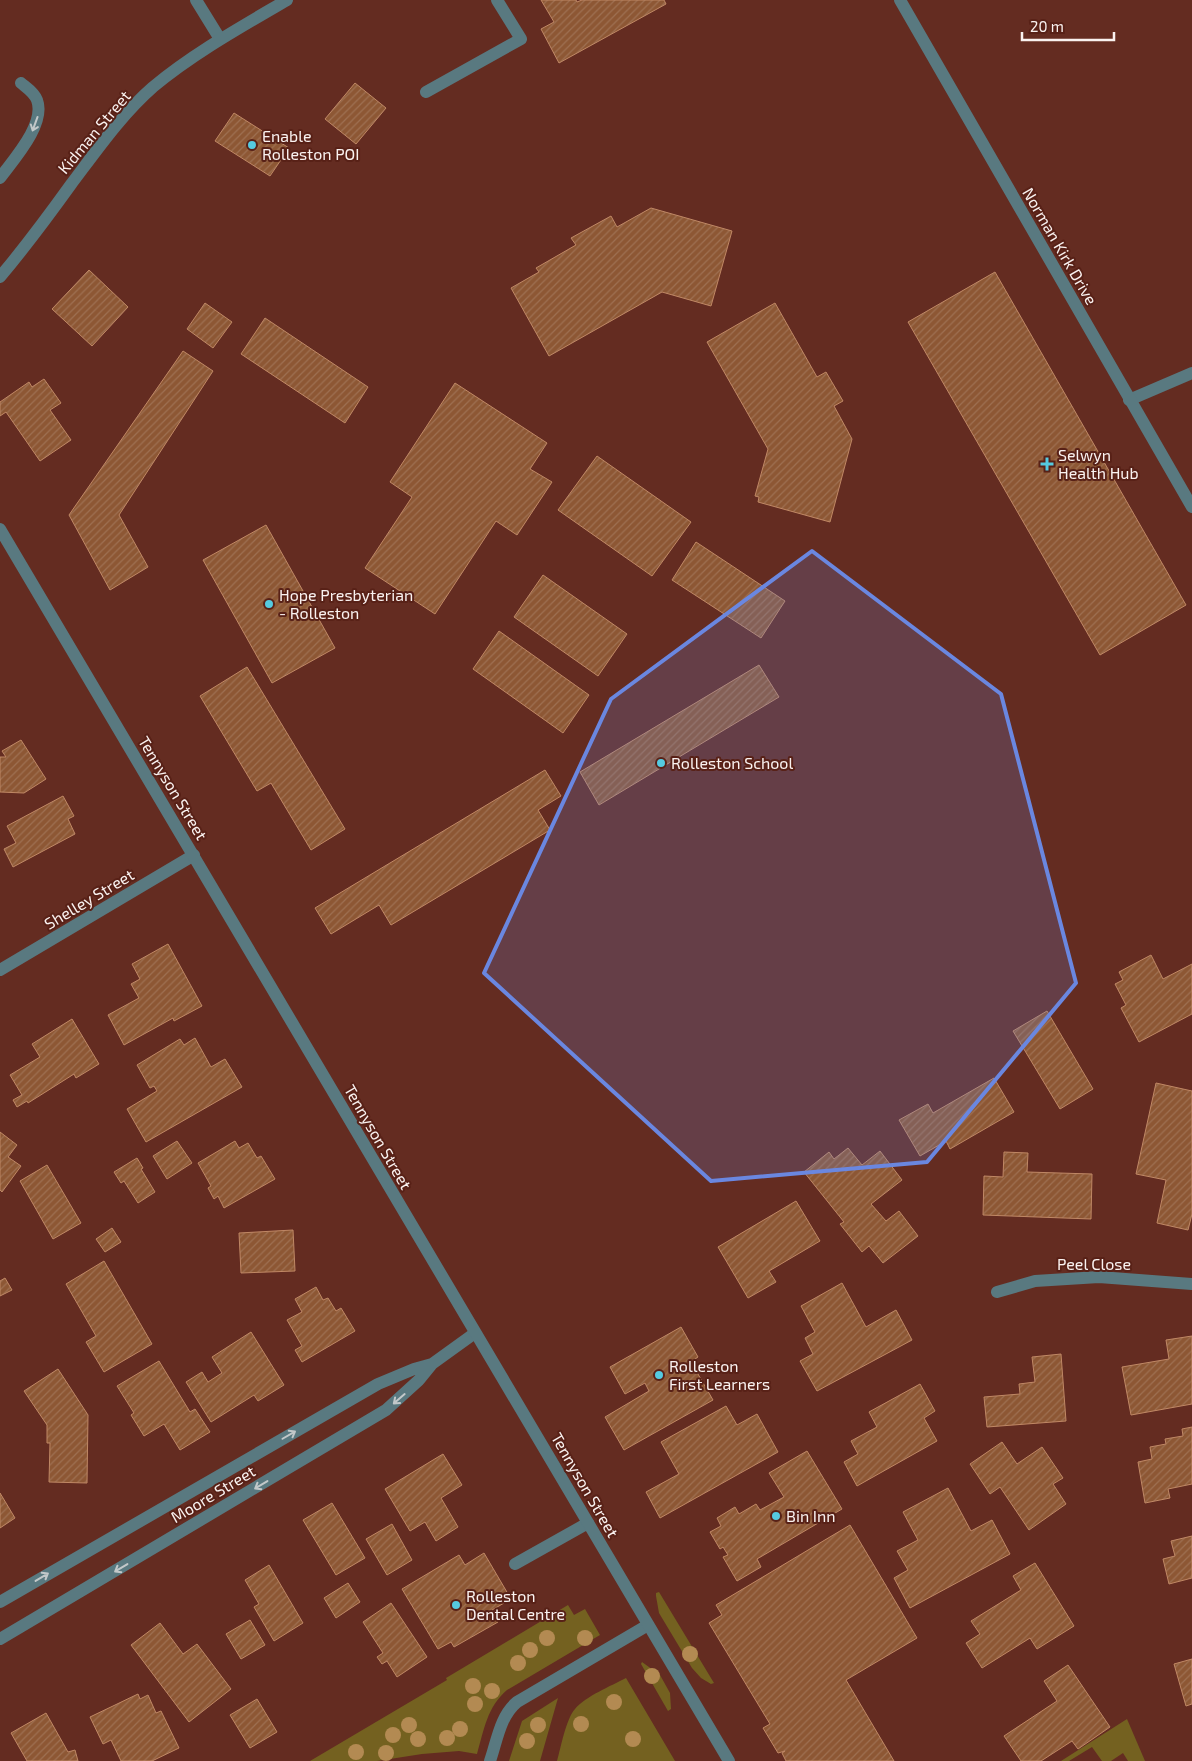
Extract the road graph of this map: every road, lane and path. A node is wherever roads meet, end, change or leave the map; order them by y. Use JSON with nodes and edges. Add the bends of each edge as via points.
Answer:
{"nodes":[{"id":1,"x":196,"y":0,"type":"edge"},
{"id":2,"x":287,"y":0,"type":"edge"},
{"id":3,"x":497,"y":0,"type":"edge"},
{"id":4,"x":900,"y":0,"type":"edge"},
{"id":5,"x":220,"y":39,"type":"junction"},
{"id":6,"x":21,"y":83,"type":"dead end"},
{"id":7,"x":426,"y":92,"type":"dead end"},
{"id":8,"x":0,"y":178,"type":"edge"},
{"id":9,"x":0,"y":276,"type":"edge"},
{"id":10,"x":1192,"y":373,"type":"edge"},
{"id":11,"x":1129,"y":400,"type":"junction"},
{"id":12,"x":1192,"y":507,"type":"edge"},
{"id":13,"x":0,"y":529,"type":"edge"},
{"id":14,"x":194,"y":856,"type":"junction"},
{"id":15,"x":0,"y":970,"type":"edge"},
{"id":16,"x":1192,"y":1284,"type":"edge"},
{"id":17,"x":997,"y":1292,"type":"dead end"},
{"id":18,"x":475,"y":1333,"type":"junction"},
{"id":19,"x":432,"y":1364,"type":"junction"},
{"id":20,"x":588,"y":1524,"type":"junction"},
{"id":21,"x":515,"y":1564,"type":"dead end"},
{"id":22,"x":0,"y":1602,"type":"edge"},
{"id":23,"x":648,"y":1625,"type":"junction"},
{"id":24,"x":0,"y":1639,"type":"edge"},
{"id":25,"x":490,"y":1761,"type":"edge"},
{"id":26,"x":729,"y":1761,"type":"edge"}],
"edges":[{"from":1,"to":5,"type":"street"},
{"from":2,"to":5,"type":"street","name":"Kidman Street"},
{"from":3,"to":7,"type":"street","via":[[521,39]]},
{"from":4,"to":11,"type":"street","name":"Norman Kirk Drive"},
{"from":5,"to":9,"type":"street","name":"Kidman Street","via":[[152,88],[120,122]]},
{"from":6,"to":8,"type":"street","one_way":true,"via":[[37,100],[37,123]]},
{"from":10,"to":11,"type":"street"},
{"from":11,"to":12,"type":"street","name":"Norman Kirk Drive"},
{"from":13,"to":14,"type":"street","name":"Tennyson Street"},
{"from":14,"to":15,"type":"street","name":"Shelley Street"},
{"from":14,"to":18,"type":"street","name":"Tennyson Street"},
{"from":16,"to":17,"type":"street","name":"Peel Close","via":[[1099,1277],[1035,1282]]},
{"from":18,"to":19,"type":"street","name":"Moore Street"},
{"from":18,"to":20,"type":"street","name":"Tennyson Street"},
{"from":22,"to":19,"type":"street","name":"Moore Street","one_way":true,"via":[[378,1384]]},
{"from":19,"to":24,"type":"street","name":"Moore Street","one_way":true,"via":[[386,1410]]},
{"from":20,"to":21,"type":"street"},
{"from":20,"to":23,"type":"street","name":"Tennyson Street"},
{"from":23,"to":25,"type":"street","via":[[509,1708]]},
{"from":23,"to":26,"type":"street","name":"Tennyson Street"}]}
